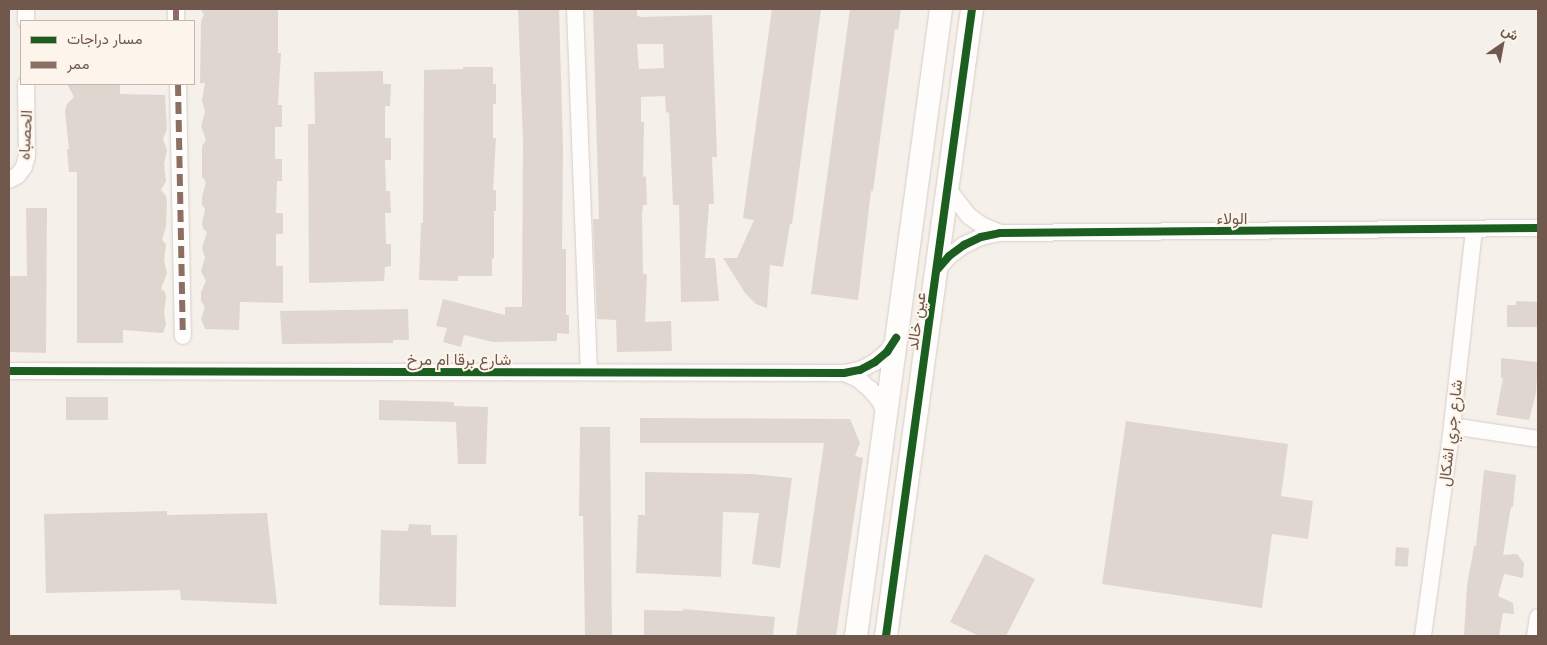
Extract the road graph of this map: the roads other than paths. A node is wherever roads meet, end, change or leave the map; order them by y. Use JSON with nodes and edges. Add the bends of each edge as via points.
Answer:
{"nodes":[{"id":1,"x":575,"y":9,"type":"edge"},
{"id":2,"x":941,"y":9,"type":"edge"},
{"id":3,"x":972,"y":9,"type":"edge"},
{"id":4,"x":26,"y":85,"type":"edge"},
{"id":5,"x":178,"y":85,"type":"edge"},
{"id":6,"x":9,"y":180,"type":"edge"},
{"id":7,"x":947,"y":188,"type":"junction"},
{"id":8,"x":1538,"y":228,"type":"edge"},
{"id":9,"x":1474,"y":230,"type":"junction"},
{"id":10,"x":1000,"y":233,"type":"junction"},
{"id":11,"x":937,"y":270,"type":"junction"},
{"id":12,"x":183,"y":336,"type":"dead end"},
{"id":13,"x":896,"y":338,"type":"junction"},
{"id":14,"x":9,"y":371,"type":"edge"},
{"id":15,"x":589,"y":372,"type":"junction"},
{"id":16,"x":844,"y":373,"type":"junction"},
{"id":17,"x":886,"y":415,"type":"junction"},
{"id":18,"x":1452,"y":426,"type":"junction"},
{"id":19,"x":1538,"y":439,"type":"edge"},
{"id":20,"x":1538,"y":617,"type":"edge"},
{"id":21,"x":856,"y":636,"type":"edge"},
{"id":22,"x":886,"y":636,"type":"edge"},
{"id":23,"x":1423,"y":636,"type":"edge"},
{"id":24,"x":1535,"y":636,"type":"edge"}],
"edges":[{"from":1,"to":15,"type":"street"},
{"from":2,"to":13,"type":"street","name":"عين خالد"},
{"from":3,"to":7,"type":"street","name":"عين خالد"},
{"from":4,"to":6,"type":"street","name":"الحصباه","via":[[27,156],[24,167]]},
{"from":5,"to":12,"type":"street"},
{"from":7,"to":10,"type":"street","name":"الولاء","via":[[969,216]]},
{"from":7,"to":11,"type":"street","name":"عين خالد"},
{"from":8,"to":9,"type":"street","name":"الولاء"},
{"from":9,"to":10,"type":"street","name":"الولاء"},
{"from":9,"to":18,"type":"street","name":"شارع جري اشكال"},
{"from":10,"to":11,"type":"street","name":"الولاء","via":[[964,245]]},
{"from":11,"to":22,"type":"street","name":"عين خالد"},
{"from":13,"to":16,"type":"street","name":"شارع برقا ام مرخ","via":[[875,362],[860,370]]},
{"from":13,"to":17,"type":"street","name":"عين خالد"},
{"from":14,"to":15,"type":"street","name":"شارع برقا ام مرخ"},
{"from":15,"to":16,"type":"street","name":"شارع برقا ام مرخ"},
{"from":16,"to":17,"type":"street","name":"شارع برقا ام مرخ","via":[[870,389]]},
{"from":17,"to":21,"type":"street","name":"عين خالد"},
{"from":18,"to":19,"type":"street"},
{"from":18,"to":23,"type":"street","name":"شارع جري اشكال"},
{"from":20,"to":24,"type":"street"}]}
